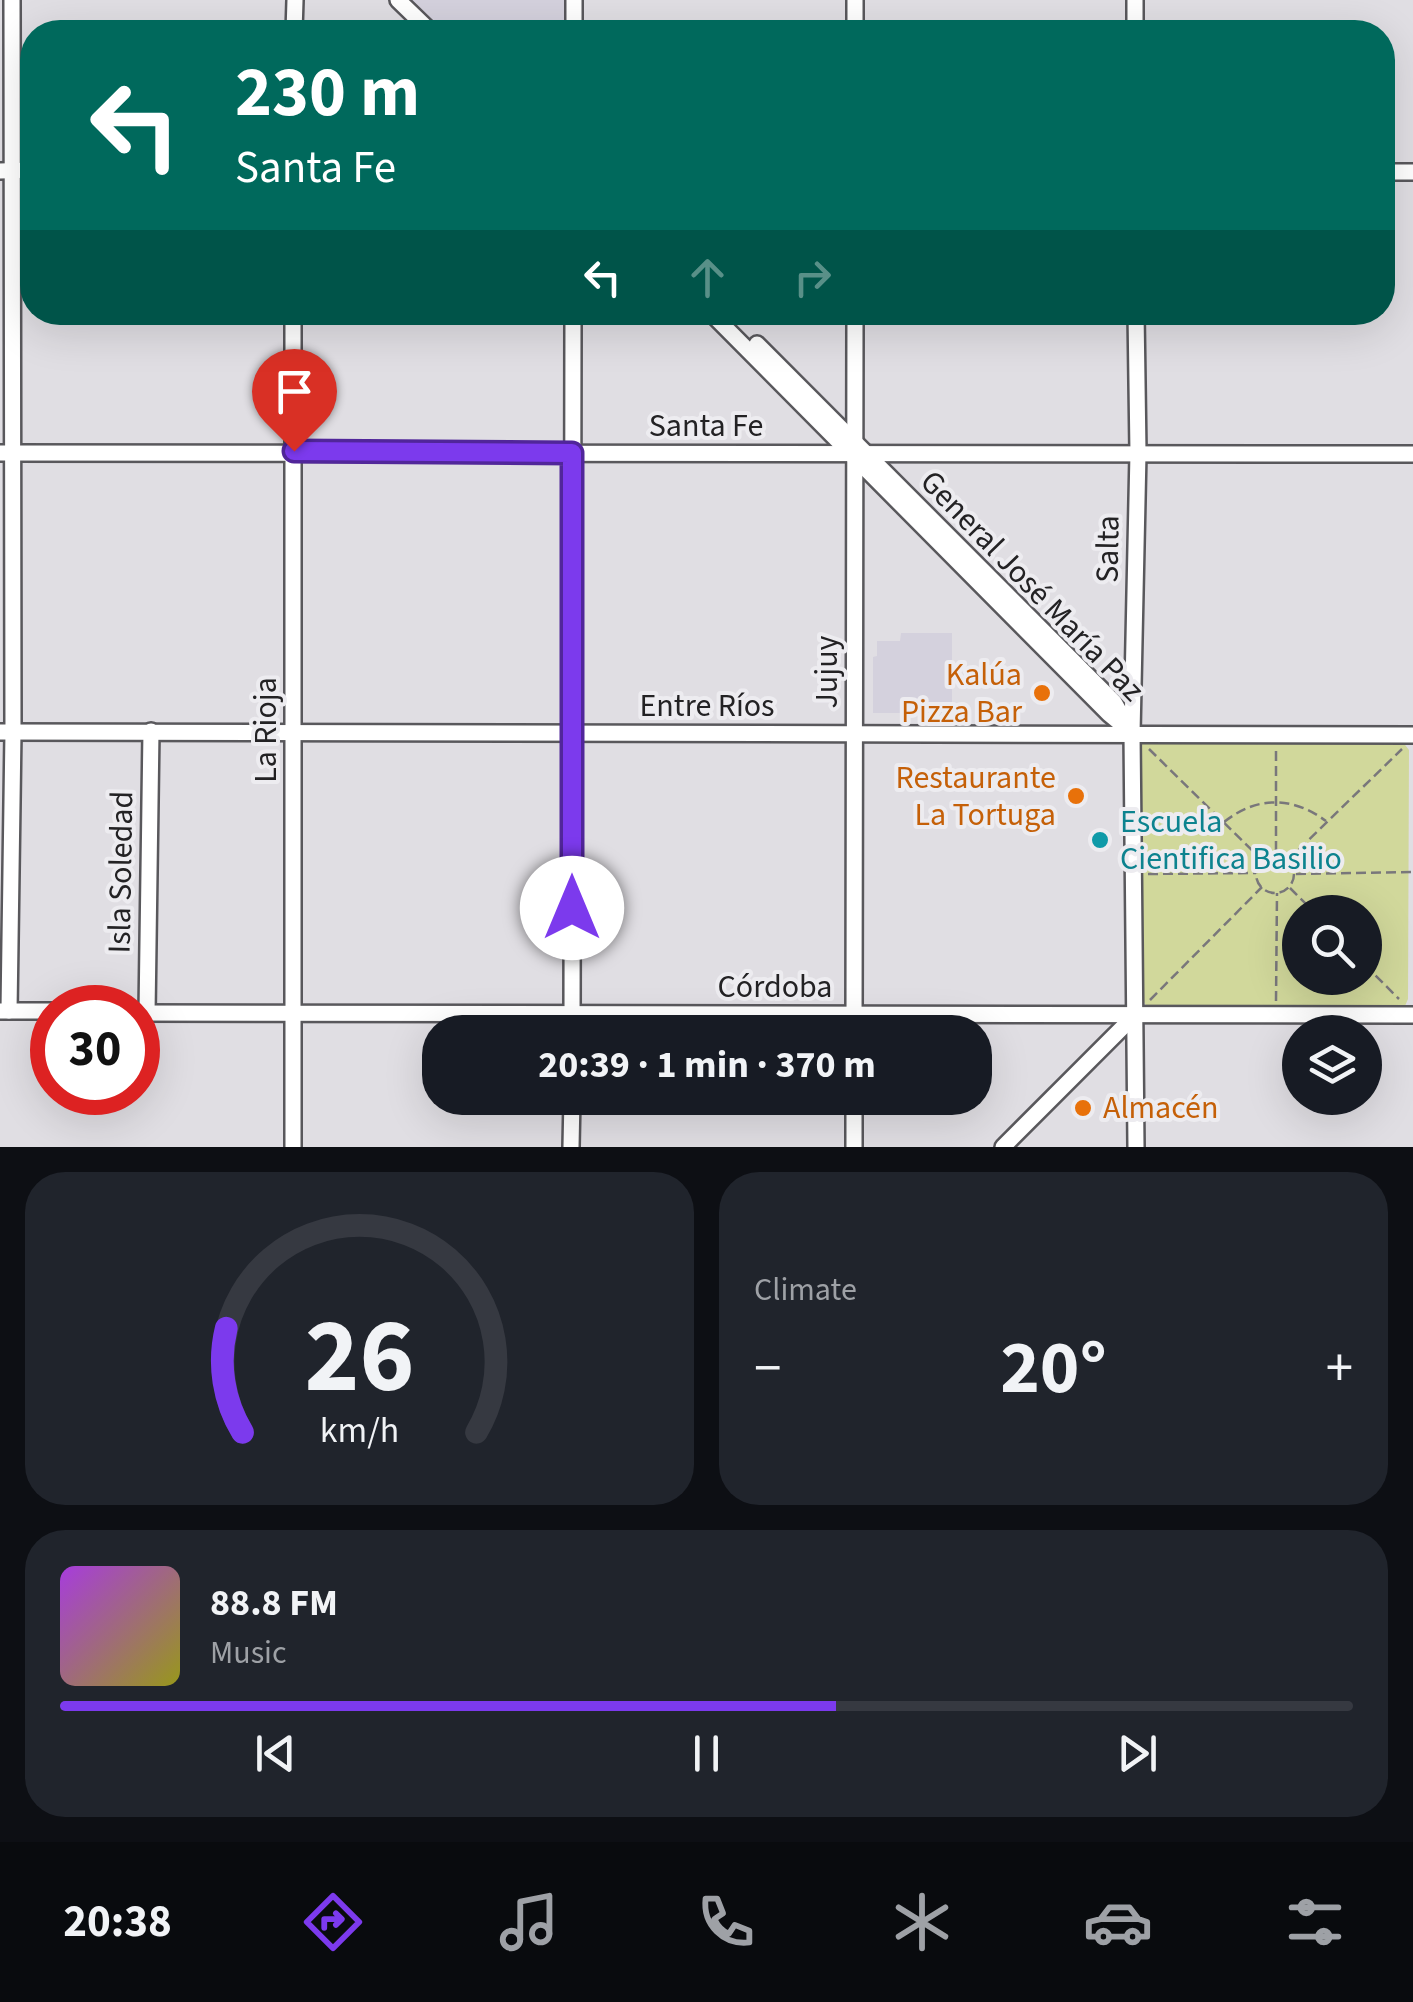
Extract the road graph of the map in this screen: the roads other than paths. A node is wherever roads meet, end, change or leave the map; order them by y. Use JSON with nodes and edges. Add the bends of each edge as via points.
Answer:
{"nodes":[{"id":1,"x":12,"y":0,"type":"edge"},
{"id":2,"x":398,"y":0,"type":"edge"},
{"id":3,"x":419,"y":20,"type":"edge"},
{"id":4,"x":6,"y":170,"type":"edge"},
{"id":5,"x":293,"y":325,"type":"edge"},
{"id":6,"x":573,"y":325,"type":"edge"},
{"id":7,"x":724,"y":325,"type":"edge"},
{"id":8,"x":737,"y":325,"type":"edge"},
{"id":9,"x":856,"y":325,"type":"edge"},
{"id":10,"x":1136,"y":325,"type":"edge"},
{"id":11,"x":294,"y":451,"type":"junction"},
{"id":12,"x":856,"y":452,"type":"junction"},
{"id":13,"x":1138,"y":452,"type":"junction"},
{"id":14,"x":6,"y":453,"type":"edge"},
{"id":15,"x":572,"y":453,"type":"junction"},
{"id":16,"x":1413,"y":454,"type":"edge"},
{"id":17,"x":7,"y":732,"type":"edge"},
{"id":18,"x":151,"y":732,"type":"junction"},
{"id":19,"x":293,"y":732,"type":"junction"},
{"id":20,"x":572,"y":732,"type":"junction"},
{"id":21,"x":1132,"y":733,"type":"junction"},
{"id":22,"x":855,"y":734,"type":"junction"},
{"id":23,"x":1413,"y":736,"type":"edge"},
{"id":24,"x":143,"y":985,"type":"edge"},
{"id":25,"x":4,"y":1011,"type":"edge"},
{"id":26,"x":30,"y":1011,"type":"edge"},
{"id":27,"x":292,"y":1012,"type":"junction"},
{"id":28,"x":160,"y":1013,"type":"edge"},
{"id":29,"x":572,"y":1013,"type":"junction"},
{"id":30,"x":1136,"y":1014,"type":"junction"},
{"id":31,"x":1413,"y":1014,"type":"edge"},
{"id":32,"x":623,"y":1015,"type":"edge"},
{"id":33,"x":854,"y":1015,"type":"edge"},
{"id":34,"x":992,"y":1019,"type":"edge"},
{"id":35,"x":572,"y":1115,"type":"edge"},
{"id":36,"x":854,"y":1115,"type":"edge"},
{"id":37,"x":293,"y":1147,"type":"edge"},
{"id":38,"x":571,"y":1147,"type":"edge"},
{"id":39,"x":854,"y":1147,"type":"edge"},
{"id":40,"x":1003,"y":1147,"type":"edge"},
{"id":41,"x":1136,"y":1147,"type":"edge"}],
"edges":[{"from":1,"to":4,"type":"street"},
{"from":2,"to":3,"type":"street"},
{"from":4,"to":14,"type":"street"},
{"from":5,"to":11,"type":"street","name":"La Rioja"},
{"from":6,"to":15,"type":"street"},
{"from":7,"to":12,"type":"street","name":"General José María Paz"},
{"from":8,"to":12,"type":"street","name":"General José María Paz"},
{"from":9,"to":12,"type":"street","name":"Jujuy"},
{"from":10,"to":13,"type":"street","name":"Salta"},
{"from":11,"to":14,"type":"street","name":"Santa Fe"},
{"from":11,"to":15,"type":"street","name":"Santa Fe"},
{"from":11,"to":19,"type":"street","name":"La Rioja"},
{"from":12,"to":13,"type":"street","name":"Santa Fe"},
{"from":12,"to":15,"type":"street","name":"Santa Fe"},
{"from":12,"to":21,"type":"street","name":"General José María Paz"},
{"from":12,"to":22,"type":"street","name":"Jujuy"},
{"from":13,"to":16,"type":"street","name":"Santa Fe"},
{"from":13,"to":21,"type":"street","name":"Salta"},
{"from":14,"to":17,"type":"street"},
{"from":15,"to":20,"type":"street"},
{"from":17,"to":18,"type":"street","name":"Entre Ríos"},
{"from":17,"to":25,"type":"street"},
{"from":18,"to":19,"type":"street","name":"Entre Ríos"},
{"from":18,"to":24,"type":"street","name":"Isla Soledad"},
{"from":19,"to":20,"type":"street","name":"Entre Ríos"},
{"from":19,"to":27,"type":"street","name":"La Rioja"},
{"from":20,"to":22,"type":"street","name":"Entre Ríos"},
{"from":20,"to":29,"type":"street"},
{"from":21,"to":22,"type":"street","name":"Entre Ríos"},
{"from":21,"to":23,"type":"street","name":"Entre Ríos"},
{"from":21,"to":30,"type":"street","name":"Salta"},
{"from":22,"to":33,"type":"street","name":"Jujuy"},
{"from":25,"to":26,"type":"street"},
{"from":27,"to":28,"type":"street","name":"Córdoba"},
{"from":27,"to":29,"type":"street","name":"Córdoba"},
{"from":27,"to":37,"type":"street","name":"La Rioja"},
{"from":29,"to":32,"type":"street","name":"Córdoba"},
{"from":30,"to":31,"type":"street","name":"Córdoba"},
{"from":30,"to":34,"type":"street","name":"Córdoba"},
{"from":30,"to":40,"type":"street"},
{"from":30,"to":41,"type":"street","name":"Salta"},
{"from":35,"to":38,"type":"street"},
{"from":36,"to":39,"type":"street"}]}
